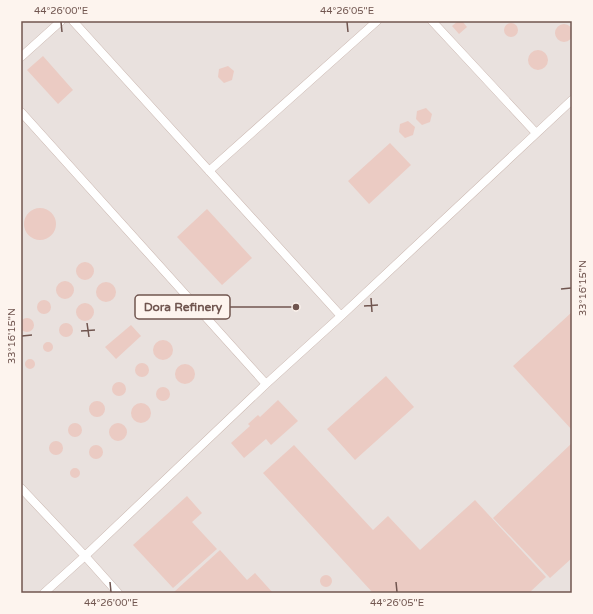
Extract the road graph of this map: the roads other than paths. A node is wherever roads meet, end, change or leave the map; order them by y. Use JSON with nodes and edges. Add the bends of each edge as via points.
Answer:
{"nodes":[{"id":1,"x":61,"y":21,"type":"edge"},
{"id":2,"x":73,"y":21,"type":"edge"},
{"id":3,"x":377,"y":21,"type":"edge"},
{"id":4,"x":432,"y":21,"type":"edge"},
{"id":5,"x":21,"y":57,"type":"edge"},
{"id":6,"x":572,"y":100,"type":"edge"},
{"id":7,"x":21,"y":112,"type":"edge"},
{"id":8,"x":536,"y":133,"type":"junction"},
{"id":9,"x":209,"y":171,"type":"junction"},
{"id":10,"x":341,"y":316,"type":"junction"},
{"id":11,"x":266,"y":384,"type":"junction"},
{"id":12,"x":21,"y":488,"type":"edge"},
{"id":13,"x":85,"y":556,"type":"junction"},
{"id":14,"x":44,"y":593,"type":"edge"},
{"id":15,"x":118,"y":593,"type":"edge"}],
"edges":[{"from":1,"to":5,"type":"lane"},
{"from":2,"to":9,"type":"lane"},
{"from":3,"to":9,"type":"lane"},
{"from":4,"to":8,"type":"lane"},
{"from":6,"to":8,"type":"lane"},
{"from":7,"to":11,"type":"lane"},
{"from":8,"to":10,"type":"lane"},
{"from":9,"to":10,"type":"lane"},
{"from":10,"to":11,"type":"lane"},
{"from":11,"to":13,"type":"lane"},
{"from":12,"to":13,"type":"lane"},
{"from":13,"to":14,"type":"lane"},
{"from":13,"to":15,"type":"lane"}]}
